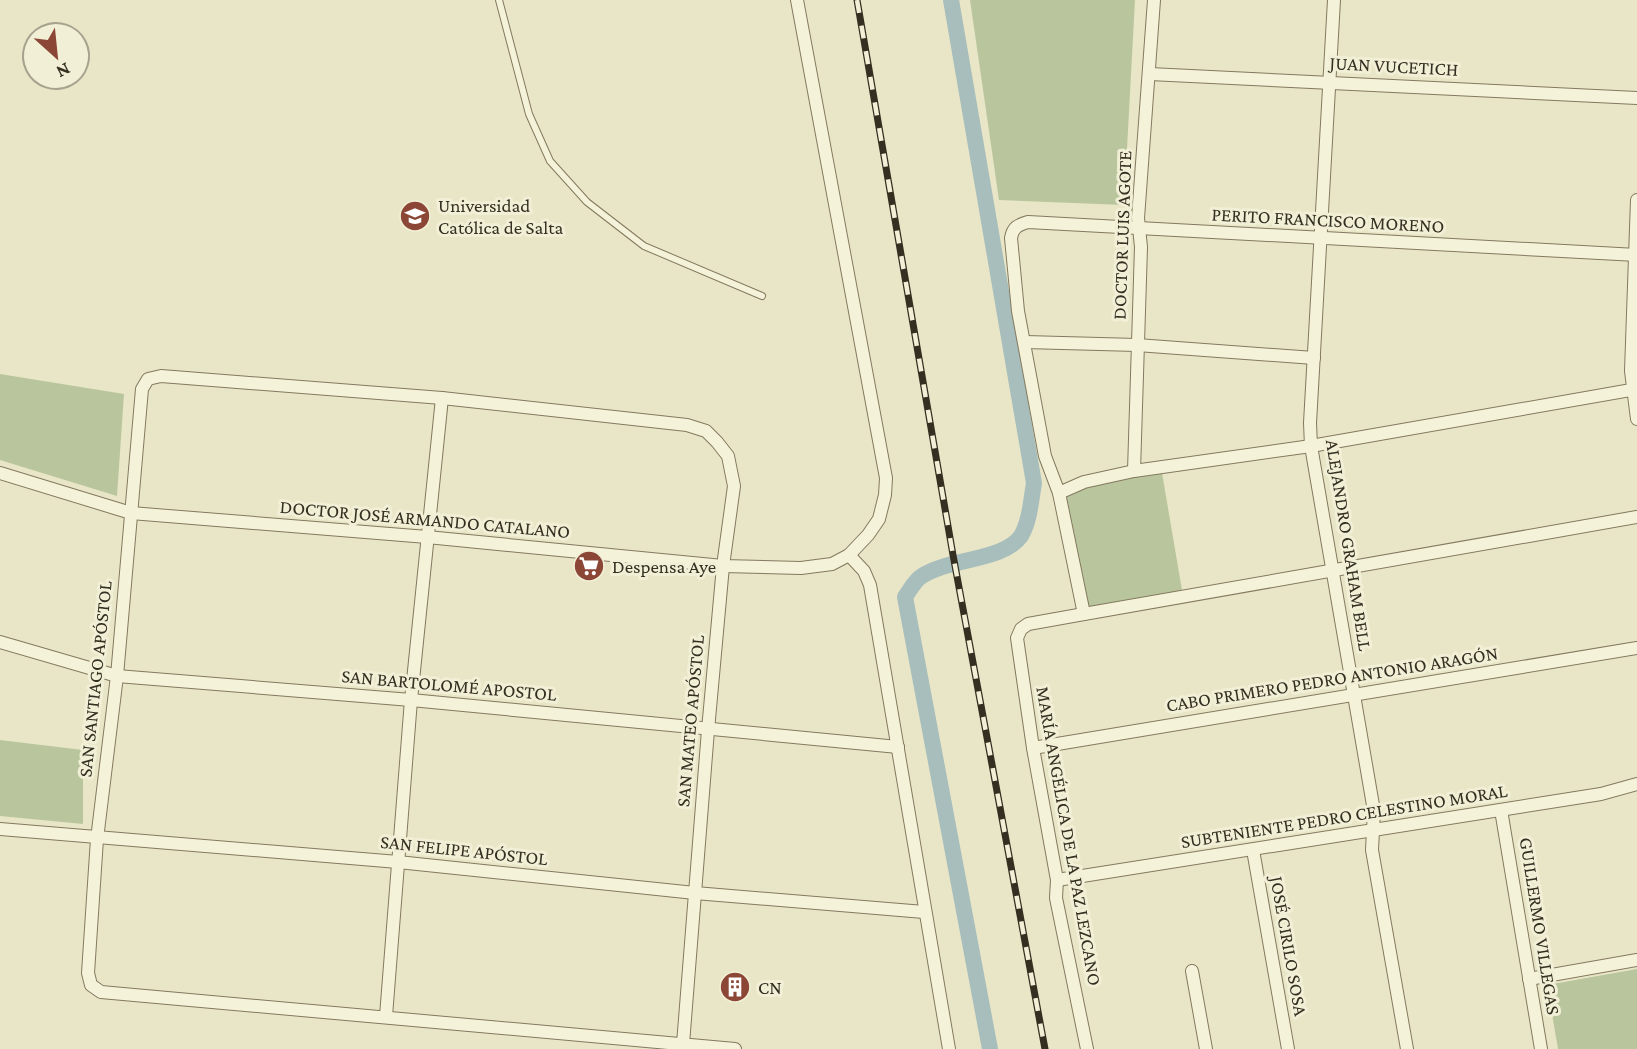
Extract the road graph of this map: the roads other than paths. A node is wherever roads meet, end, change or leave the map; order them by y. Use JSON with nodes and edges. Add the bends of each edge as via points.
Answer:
{"nodes":[{"id":1,"x":499,"y":0,"type":"edge"},
{"id":2,"x":797,"y":0,"type":"edge"},
{"id":3,"x":1154,"y":0,"type":"edge"},
{"id":4,"x":1334,"y":0,"type":"edge"},
{"id":5,"x":1150,"y":74,"type":"junction"},
{"id":6,"x":1329,"y":82,"type":"junction"},
{"id":7,"x":1637,"y":98,"type":"edge"},
{"id":8,"x":1637,"y":200,"type":"edge"},
{"id":9,"x":1140,"y":228,"type":"junction"},
{"id":10,"x":1320,"y":239,"type":"junction"},
{"id":11,"x":1636,"y":255,"type":"edge"},
{"id":12,"x":762,"y":296,"type":"dead end"},
{"id":13,"x":1025,"y":342,"type":"junction"},
{"id":14,"x":1137,"y":345,"type":"junction"},
{"id":15,"x":1314,"y":358,"type":"junction"},
{"id":16,"x":1634,"y":389,"type":"edge"},
{"id":17,"x":442,"y":398,"type":"junction"},
{"id":18,"x":1637,"y":419,"type":"edge"},
{"id":19,"x":1311,"y":446,"type":"junction"},
{"id":20,"x":1134,"y":471,"type":"junction"},
{"id":21,"x":0,"y":473,"type":"edge"},
{"id":22,"x":1059,"y":493,"type":"junction"},
{"id":23,"x":131,"y":513,"type":"junction"},
{"id":24,"x":1637,"y":517,"type":"edge"},
{"id":25,"x":427,"y":537,"type":"junction"},
{"id":26,"x":849,"y":555,"type":"junction"},
{"id":27,"x":723,"y":566,"type":"junction"},
{"id":28,"x":1333,"y":569,"type":"junction"},
{"id":29,"x":1084,"y":614,"type":"junction"},
{"id":30,"x":0,"y":642,"type":"edge"},
{"id":31,"x":1637,"y":648,"type":"edge"},
{"id":32,"x":117,"y":676,"type":"junction"},
{"id":33,"x":1354,"y":696,"type":"junction"},
{"id":34,"x":411,"y":700,"type":"junction"},
{"id":35,"x":708,"y":730,"type":"junction"},
{"id":36,"x":898,"y":747,"type":"junction"},
{"id":37,"x":1033,"y":748,"type":"junction"},
{"id":38,"x":1637,"y":784,"type":"edge"},
{"id":39,"x":1637,"y":792,"type":"edge"},
{"id":40,"x":1601,"y":794,"type":"junction"},
{"id":41,"x":1501,"y":810,"type":"junction"},
{"id":42,"x":0,"y":829,"type":"edge"},
{"id":43,"x":1373,"y":830,"type":"junction"},
{"id":44,"x":97,"y":839,"type":"junction"},
{"id":45,"x":1253,"y":850,"type":"junction"},
{"id":46,"x":398,"y":862,"type":"junction"},
{"id":47,"x":1057,"y":880,"type":"junction"},
{"id":48,"x":695,"y":893,"type":"junction"},
{"id":49,"x":924,"y":912,"type":"junction"},
{"id":50,"x":1637,"y":960,"type":"edge"},
{"id":51,"x":1192,"y":971,"type":"dead end"},
{"id":52,"x":1529,"y":979,"type":"junction"},
{"id":53,"x":386,"y":1016,"type":"junction"},
{"id":54,"x":682,"y":1044,"type":"junction"},
{"id":55,"x":735,"y":1049,"type":"edge"},
{"id":56,"x":949,"y":1049,"type":"edge"},
{"id":57,"x":1087,"y":1049,"type":"edge"},
{"id":58,"x":1206,"y":1049,"type":"edge"},
{"id":59,"x":1288,"y":1049,"type":"edge"},
{"id":60,"x":1407,"y":1049,"type":"edge"},
{"id":61,"x":1541,"y":1049,"type":"edge"}],
"edges":[{"from":1,"to":12,"type":"lane","via":[[529,114],[550,161],[587,202],[644,246]]},
{"from":2,"to":26,"type":"street","via":[[886,478],[879,519]]},
{"from":3,"to":5,"type":"street","name":"DOCTOR LUIS AGOTE"},
{"from":4,"to":6,"type":"street","name":"ALEJANDRO GRAHAM BELL"},
{"from":5,"to":6,"type":"street","name":"JUAN VUCETICH"},
{"from":5,"to":9,"type":"street","name":"DOCTOR LUIS AGOTE"},
{"from":6,"to":7,"type":"street","name":"JUAN VUCETICH"},
{"from":6,"to":10,"type":"street","name":"ALEJANDRO GRAHAM BELL"},
{"from":8,"to":11,"type":"street"},
{"from":9,"to":10,"type":"street","name":"PERITO FRANCISCO MORENO"},
{"from":9,"to":13,"type":"street","name":"PERITO FRANCISCO MORENO","via":[[1028,222],[1012,230]]},
{"from":9,"to":14,"type":"street","name":"DOCTOR LUIS AGOTE"},
{"from":10,"to":11,"type":"street","name":"PERITO FRANCISCO MORENO"},
{"from":10,"to":15,"type":"street","name":"ALEJANDRO GRAHAM BELL"},
{"from":11,"to":16,"type":"street"},
{"from":13,"to":14,"type":"street"},
{"from":13,"to":22,"type":"street","via":[[1045,456]]},
{"from":14,"to":15,"type":"street"},
{"from":14,"to":20,"type":"street","name":"DOCTOR LUIS AGOTE"},
{"from":15,"to":19,"type":"street","name":"ALEJANDRO GRAHAM BELL"},
{"from":16,"to":18,"type":"street"},
{"from":16,"to":19,"type":"street"},
{"from":17,"to":23,"type":"street","name":"SAN SANTIAGO APÓSTOL","via":[[161,376],[148,379],[142,389]]},
{"from":17,"to":25,"type":"street"},
{"from":17,"to":27,"type":"street","name":"SAN MATEO APÓSTOL","via":[[687,425],[706,431],[728,456],[732,470]]},
{"from":19,"to":20,"type":"street"},
{"from":19,"to":28,"type":"street","name":"ALEJANDRO GRAHAM BELL"},
{"from":20,"to":22,"type":"street","via":[[1084,482]]},
{"from":21,"to":23,"type":"street","name":"DOCTOR JOSÉ ARMANDO CATALANO"},
{"from":22,"to":29,"type":"street"},
{"from":23,"to":25,"type":"street","name":"DOCTOR JOSÉ ARMANDO CATALANO"},
{"from":23,"to":32,"type":"street","name":"SAN SANTIAGO APÓSTOL"},
{"from":24,"to":28,"type":"street"},
{"from":25,"to":27,"type":"street","name":"DOCTOR JOSÉ ARMANDO CATALANO"},
{"from":25,"to":34,"type":"street"},
{"from":26,"to":27,"type":"street","name":"DOCTOR JOSÉ ARMANDO CATALANO","via":[[813,567]]},
{"from":26,"to":36,"type":"street","via":[[870,585]]},
{"from":27,"to":35,"type":"street","name":"SAN MATEO APÓSTOL"},
{"from":28,"to":29,"type":"street"},
{"from":28,"to":33,"type":"street","name":"ALEJANDRO GRAHAM BELL"},
{"from":29,"to":37,"type":"street","name":"MARÍA ANGÉLICA DE LA PAZ LEZCANO","via":[[1028,624],[1017,638]]},
{"from":30,"to":32,"type":"street","name":"SAN BARTOLOMÉ APOSTOL"},
{"from":31,"to":33,"type":"street","name":"CABO PRIMERO PEDRO ANTONIO ARAGÓN"},
{"from":32,"to":34,"type":"street","name":"SAN BARTOLOMÉ APOSTOL"},
{"from":32,"to":44,"type":"street","name":"SAN SANTIAGO APÓSTOL"},
{"from":33,"to":37,"type":"street","name":"CABO PRIMERO PEDRO ANTONIO ARAGÓN"},
{"from":33,"to":43,"type":"street","name":"ALEJANDRO GRAHAM BELL","via":[[1374,811]]},
{"from":34,"to":35,"type":"street","name":"SAN BARTOLOMÉ APOSTOL"},
{"from":34,"to":46,"type":"street"},
{"from":35,"to":36,"type":"street","name":"SAN BARTOLOMÉ APOSTOL"},
{"from":35,"to":48,"type":"street","name":"SAN MATEO APÓSTOL"},
{"from":36,"to":49,"type":"street"},
{"from":37,"to":47,"type":"street","name":"MARÍA ANGÉLICA DE LA PAZ LEZCANO"},
{"from":38,"to":40,"type":"street","name":"SUBTENIENTE PEDRO CELESTINO MORAL"},
{"from":39,"to":40,"type":"street"},
{"from":40,"to":41,"type":"street","name":"SUBTENIENTE PEDRO CELESTINO MORAL"},
{"from":41,"to":43,"type":"street","name":"SUBTENIENTE PEDRO CELESTINO MORAL"},
{"from":41,"to":52,"type":"street","name":"GUILLERMO VILLEGAS"},
{"from":42,"to":44,"type":"street","name":"SAN FELIPE APÓSTOL"},
{"from":43,"to":45,"type":"street","name":"SUBTENIENTE PEDRO CELESTINO MORAL"},
{"from":43,"to":60,"type":"street","name":"ALEJANDRO GRAHAM BELL","via":[[1372,850]]},
{"from":44,"to":46,"type":"street","name":"SAN FELIPE APÓSTOL"},
{"from":44,"to":53,"type":"street","name":"SAN SANTIAGO APÓSTOL","via":[[88,973],[91,985],[101,992]]},
{"from":45,"to":47,"type":"street","name":"SUBTENIENTE PEDRO CELESTINO MORAL"},
{"from":45,"to":59,"type":"street","name":"JOSÉ CIRILO SOSA"},
{"from":46,"to":48,"type":"street","name":"SAN FELIPE APÓSTOL"},
{"from":46,"to":53,"type":"street"},
{"from":47,"to":57,"type":"street","name":"MARÍA ANGÉLICA DE LA PAZ LEZCANO","via":[[1056,898]]},
{"from":48,"to":49,"type":"street","name":"SAN FELIPE APÓSTOL"},
{"from":48,"to":54,"type":"street","name":"SAN MATEO APÓSTOL"},
{"from":49,"to":56,"type":"street"},
{"from":50,"to":52,"type":"street"},
{"from":51,"to":58,"type":"street"},
{"from":52,"to":61,"type":"street","name":"GUILLERMO VILLEGAS"},
{"from":53,"to":54,"type":"street"},
{"from":54,"to":55,"type":"street"}]}
